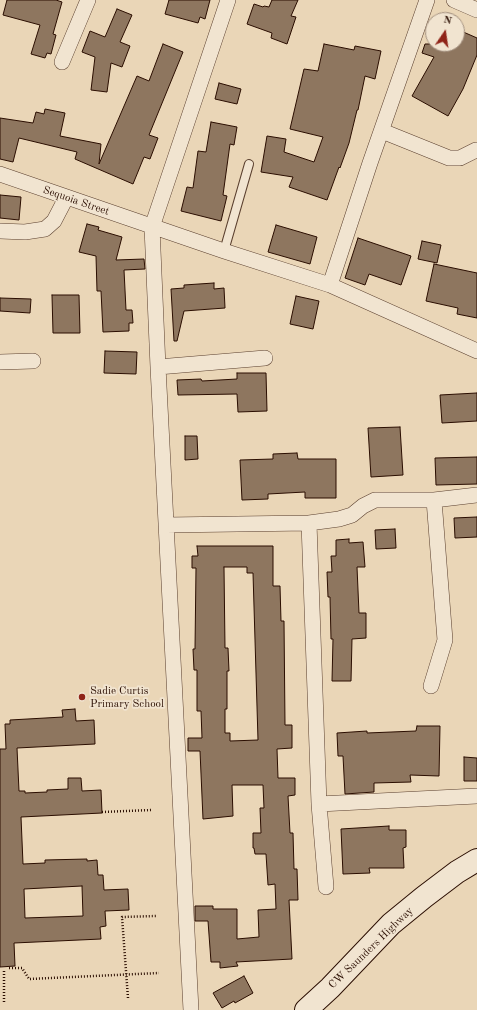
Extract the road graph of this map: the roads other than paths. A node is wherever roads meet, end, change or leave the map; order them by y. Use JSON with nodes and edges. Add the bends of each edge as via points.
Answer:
{"nodes":[{"id":1,"x":88,"y":0,"type":"edge"},
{"id":2,"x":228,"y":0,"type":"edge"},
{"id":3,"x":427,"y":0,"type":"edge"},
{"id":4,"x":454,"y":0,"type":"edge"},
{"id":5,"x":477,"y":10,"type":"edge"},
{"id":6,"x":62,"y":62,"type":"dead end"},
{"id":7,"x":382,"y":131,"type":"junction"},
{"id":8,"x":476,"y":150,"type":"dead end"},
{"id":9,"x":249,"y":164,"type":"dead end"},
{"id":10,"x":0,"y":174,"type":"edge"},
{"id":11,"x":66,"y":198,"type":"junction"},
{"id":12,"x":152,"y":227,"type":"junction"},
{"id":13,"x":0,"y":231,"type":"edge"},
{"id":14,"x":224,"y":251,"type":"junction"},
{"id":15,"x":330,"y":285,"type":"junction"},
{"id":16,"x":477,"y":351,"type":"edge"},
{"id":17,"x":265,"y":358,"type":"dead end"},
{"id":18,"x":33,"y":361,"type":"dead end"},
{"id":19,"x":0,"y":362,"type":"edge"},
{"id":20,"x":158,"y":367,"type":"junction"},
{"id":21,"x":477,"y":495,"type":"edge"},
{"id":22,"x":434,"y":500,"type":"junction"},
{"id":23,"x":310,"y":523,"type":"junction"},
{"id":24,"x":166,"y":525,"type":"junction"},
{"id":25,"x":431,"y":686,"type":"dead end"},
{"id":26,"x":477,"y":796,"type":"edge"},
{"id":27,"x":319,"y":804,"type":"junction"},
{"id":28,"x":477,"y":860,"type":"edge"},
{"id":29,"x":326,"y":887,"type":"dead end"},
{"id":30,"x":191,"y":1010,"type":"edge"},
{"id":31,"x":306,"y":1010,"type":"edge"}],
"edges":[{"from":1,"to":6,"type":"street"},
{"from":2,"to":12,"type":"street"},
{"from":3,"to":7,"type":"street"},
{"from":4,"to":5,"type":"street"},
{"from":7,"to":8,"type":"street","via":[[449,158],[460,158]]},
{"from":7,"to":15,"type":"street"},
{"from":9,"to":14,"type":"lane"},
{"from":10,"to":11,"type":"street","name":"Sequoia Street"},
{"from":11,"to":12,"type":"street","name":"Sequoia Street"},
{"from":11,"to":13,"type":"street","via":[[54,221],[45,229],[25,232]]},
{"from":12,"to":14,"type":"street","name":"Sequoia Street"},
{"from":12,"to":20,"type":"street"},
{"from":14,"to":15,"type":"street","name":"Sequoia Street"},
{"from":15,"to":16,"type":"street","name":"Sequoia Street"},
{"from":17,"to":20,"type":"street"},
{"from":18,"to":19,"type":"street"},
{"from":20,"to":24,"type":"street"},
{"from":21,"to":22,"type":"street"},
{"from":22,"to":23,"type":"street","via":[[376,500],[352,515]]},
{"from":22,"to":25,"type":"street","via":[[445,640]]},
{"from":23,"to":24,"type":"street"},
{"from":23,"to":27,"type":"street"},
{"from":24,"to":30,"type":"street"},
{"from":26,"to":27,"type":"street"},
{"from":27,"to":29,"type":"street"},
{"from":28,"to":31,"type":"main road","name":"CW Saunders Highway","via":[[457,872],[392,924]]}]}
